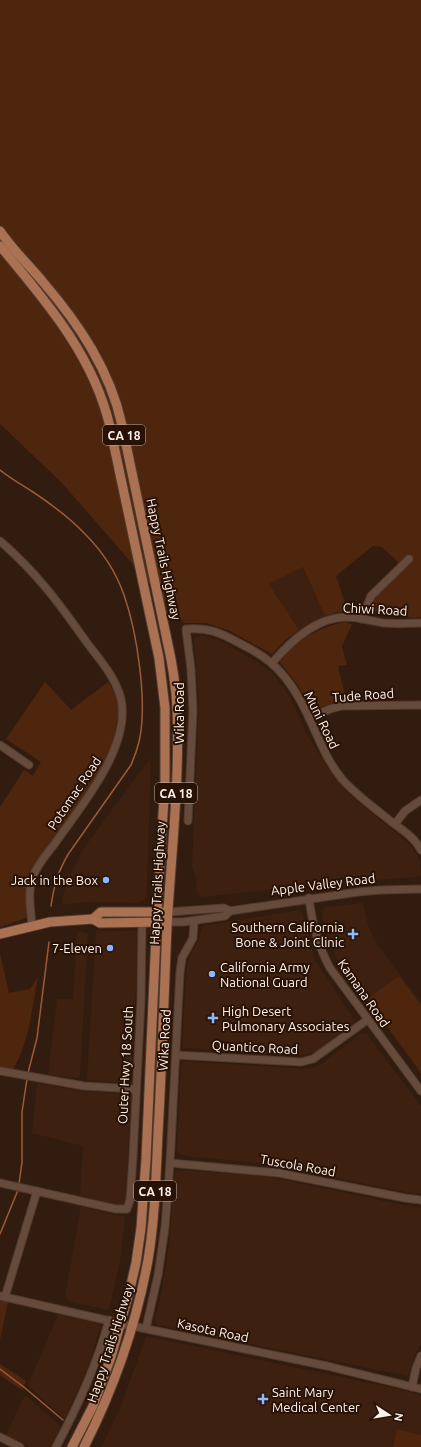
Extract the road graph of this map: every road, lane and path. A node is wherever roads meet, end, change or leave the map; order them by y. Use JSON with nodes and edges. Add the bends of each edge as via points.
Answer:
{"nodes":[{"id":1,"x":0,"y":231,"type":"edge"},
{"id":2,"x":0,"y":246,"type":"edge"},
{"id":3,"x":0,"y":541,"type":"edge"},
{"id":4,"x":409,"y":559,"type":"dead end"},
{"id":5,"x":362,"y":619,"type":"junction"},
{"id":6,"x":421,"y":623,"type":"edge"},
{"id":7,"x":186,"y":629,"type":"joint"},
{"id":8,"x":272,"y":663,"type":"junction"},
{"id":9,"x":421,"y":705,"type":"edge"},
{"id":10,"x":309,"y":718,"type":"junction"},
{"id":11,"x":0,"y":744,"type":"edge"},
{"id":12,"x":29,"y":765,"type":"dead end"},
{"id":13,"x":421,"y":800,"type":"edge"},
{"id":14,"x":188,"y":820,"type":"dead end"},
{"id":15,"x":395,"y":824,"type":"junction"},
{"id":16,"x":421,"y":850,"type":"edge"},
{"id":17,"x":421,"y":889,"type":"edge"},
{"id":18,"x":309,"y":898,"type":"junction"},
{"id":19,"x":230,"y":911,"type":"junction"},
{"id":20,"x":157,"y":912,"type":"junction"},
{"id":21,"x":168,"y":912,"type":"junction"},
{"id":22,"x":93,"y":919,"type":"junction"},
{"id":23,"x":194,"y":921,"type":"junction"},
{"id":24,"x":142,"y":922,"type":"junction"},
{"id":25,"x":156,"y":922,"type":"junction"},
{"id":26,"x":168,"y":922,"type":"junction"},
{"id":27,"x":32,"y":926,"type":"junction"},
{"id":28,"x":0,"y":934,"type":"edge"},
{"id":29,"x":367,"y":1020,"type":"junction"},
{"id":30,"x":176,"y":1054,"type":"junction"},
{"id":31,"x":0,"y":1071,"type":"edge"},
{"id":32,"x":135,"y":1088,"type":"junction"},
{"id":33,"x":421,"y":1091,"type":"edge"},
{"id":34,"x":170,"y":1163,"type":"junction"},
{"id":35,"x":0,"y":1183,"type":"edge"},
{"id":36,"x":37,"y":1191,"type":"junction"},
{"id":37,"x":421,"y":1200,"type":"edge"},
{"id":38,"x":3,"y":1296,"type":"edge"},
{"id":39,"x":109,"y":1320,"type":"junction"},
{"id":40,"x":122,"y":1323,"type":"junction"},
{"id":41,"x":132,"y":1326,"type":"junction"},
{"id":42,"x":146,"y":1328,"type":"junction"},
{"id":43,"x":421,"y":1356,"type":"edge"},
{"id":44,"x":412,"y":1387,"type":"junction"},
{"id":45,"x":421,"y":1389,"type":"edge"},
{"id":46,"x":0,"y":1437,"type":"edge"},
{"id":47,"x":20,"y":1447,"type":"edge"},
{"id":48,"x":56,"y":1447,"type":"edge"},
{"id":49,"x":72,"y":1447,"type":"edge"},
{"id":50,"x":84,"y":1447,"type":"edge"}],
"edges":[{"from":1,"to":21,"type":"main road","name":"Happy Trails Highway","number":"CA 18","via":[[88,341],[120,414],[167,640],[177,707],[178,760]]},
{"from":2,"to":20,"type":"main road","name":"Happy Trails Highway","number":"CA 18","via":[[64,326],[90,369],[108,418],[156,641],[165,708],[165,782]]},
{"from":3,"to":27,"type":"street","name":"Potomac Road","via":[[33,572],[58,603],[116,684],[121,700],[119,733],[108,766],[33,877],[30,900]]},
{"from":4,"to":5,"type":"street","via":[[371,596]]},
{"from":5,"to":6,"type":"street","name":"Chiwi Road","via":[[384,623]]},
{"from":5,"to":8,"type":"street","name":"Chiwi Road","via":[[344,617],[315,626],[287,646]]},
{"from":7,"to":8,"type":"street","name":"Muni Road","via":[[199,628],[220,633]]},
{"from":7,"to":14,"type":"street","name":"Wika Road","via":[[193,710]]},
{"from":8,"to":10,"type":"street","name":"Muni Road","via":[[297,694]]},
{"from":9,"to":10,"type":"street","name":"Tude Road","via":[[342,706]]},
{"from":10,"to":15,"type":"street","name":"Muni Road","via":[[323,750],[343,779],[355,793]]},
{"from":11,"to":12,"type":"street"},
{"from":13,"to":15,"type":"street","via":[[405,812]]},
{"from":15,"to":16,"type":"street","name":"Muni Road","via":[[412,838]]},
{"from":17,"to":18,"type":"street","name":"Apple Valley Road","via":[[381,890]]},
{"from":18,"to":19,"type":"street","name":"Apple Valley Road"},
{"from":18,"to":29,"type":"street","name":"Kamana Road","via":[[315,933],[322,953]]},
{"from":19,"to":21,"type":"street","name":"Apple Valley Road","via":[[224,908]]},
{"from":19,"to":23,"type":"street","name":"Apple Valley Road","via":[[225,916]]},
{"from":20,"to":21,"type":"main road","name":"Apple Valley Road"},
{"from":20,"to":22,"type":"main road","name":"Apple Valley Road","via":[[100,912]]},
{"from":20,"to":25,"type":"main road","name":"Happy Trails Highway","number":"CA 18"},
{"from":21,"to":26,"type":"main road","name":"Happy Trails Highway","number":"CA 18"},
{"from":22,"to":24,"type":"main road","name":"Apple Valley Road","via":[[100,923]]},
{"from":22,"to":27,"type":"main road","name":"Apple Valley Road"},
{"from":23,"to":26,"type":"street","name":"Apple Valley Road"},
{"from":23,"to":30,"type":"street","name":"Wika Road","via":[[193,938],[182,958],[180,972]]},
{"from":24,"to":25,"type":"main road","name":"Apple Valley Road"},
{"from":24,"to":32,"type":"street","name":"Outer Hwy 18 South"},
{"from":25,"to":26,"type":"main road","name":"Apple Valley Road"},
{"from":25,"to":40,"type":"main road","name":"Happy Trails Highway","number":"CA 18","via":[[141,1228]]},
{"from":26,"to":41,"type":"main road","name":"Happy Trails Highway","number":"CA 18","via":[[152,1230],[142,1289]]},
{"from":27,"to":28,"type":"main road","name":"Apple Valley Road"},
{"from":29,"to":30,"type":"street","name":"Quantico Road","via":[[312,1059],[300,1062]]},
{"from":29,"to":33,"type":"street","name":"Kamana Road"},
{"from":30,"to":34,"type":"street","name":"Wika Road"},
{"from":31,"to":32,"type":"street","via":[[84,1086]]},
{"from":32,"to":36,"type":"street","name":"Outer Hwy 18 South","via":[[131,1186],[127,1209],[116,1209]]},
{"from":34,"to":37,"type":"street","name":"Tuscola Road","via":[[279,1173]]},
{"from":34,"to":42,"type":"street","name":"Wika Road","via":[[162,1253]]},
{"from":35,"to":36,"type":"street"},
{"from":36,"to":38,"type":"street"},
{"from":38,"to":39,"type":"street","name":"Kasota Road"},
{"from":39,"to":40,"type":"street","name":"Kasota Road"},
{"from":39,"to":48,"type":"street","via":[[98,1358],[77,1409]]},
{"from":40,"to":41,"type":"street","name":"Kasota Road"},
{"from":40,"to":49,"type":"main road","name":"Happy Trails Highway","number":"CA 18","via":[[100,1387]]},
{"from":41,"to":42,"type":"street","name":"Kasota Road"},
{"from":41,"to":50,"type":"main road","name":"Happy Trails Highway","number":"CA 18","via":[[108,1394]]},
{"from":42,"to":44,"type":"street","name":"Kasota Road"},
{"from":43,"to":44,"type":"street"},
{"from":44,"to":45,"type":"street","name":"Kasota Road"},
{"from":46,"to":47,"type":"street"}]}
